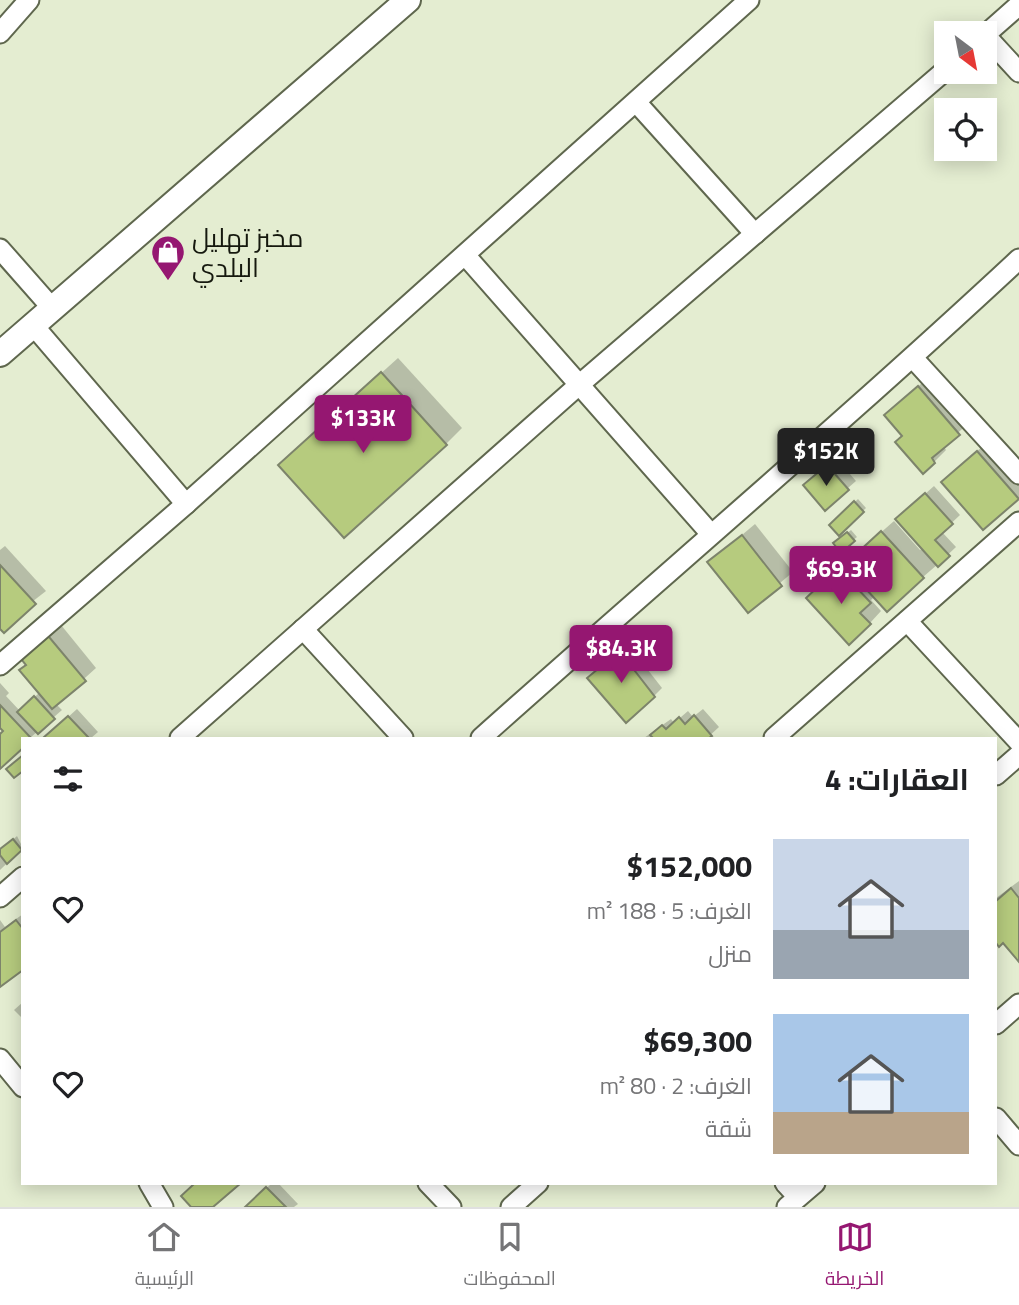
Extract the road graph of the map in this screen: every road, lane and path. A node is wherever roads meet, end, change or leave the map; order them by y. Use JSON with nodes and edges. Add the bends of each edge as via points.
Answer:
{"nodes":[{"id":1,"x":29,"y":0,"type":"edge"},
{"id":2,"x":408,"y":0,"type":"edge"},
{"id":3,"x":749,"y":0,"type":"edge"},
{"id":4,"x":1019,"y":5,"type":"edge"},
{"id":5,"x":998,"y":24,"type":"edge"},
{"id":6,"x":0,"y":33,"type":"edge"},
{"id":7,"x":998,"y":49,"type":"edge"},
{"id":8,"x":1019,"y":72,"type":"edge"},
{"id":9,"x":934,"y":80,"type":"edge"},
{"id":10,"x":636,"y":102,"type":"junction"},
{"id":11,"x":755,"y":234,"type":"junction"},
{"id":12,"x":0,"y":249,"type":"edge"},
{"id":13,"x":465,"y":255,"type":"junction"},
{"id":14,"x":1019,"y":259,"type":"edge"},
{"id":15,"x":52,"y":308,"type":"junction"},
{"id":16,"x":33,"y":325,"type":"junction"},
{"id":17,"x":0,"y":354,"type":"edge"},
{"id":18,"x":913,"y":358,"type":"junction"},
{"id":19,"x":580,"y":384,"type":"junction"},
{"id":20,"x":1019,"y":474,"type":"edge"},
{"id":21,"x":186,"y":504,"type":"junction"},
{"id":22,"x":1019,"y":522,"type":"edge"},
{"id":23,"x":710,"y":533,"type":"junction"},
{"id":24,"x":907,"y":621,"type":"junction"},
{"id":25,"x":303,"y":629,"type":"junction"},
{"id":26,"x":0,"y":665,"type":"edge"},
{"id":27,"x":181,"y":737,"type":"edge"},
{"id":28,"x":402,"y":737,"type":"edge"},
{"id":29,"x":482,"y":737,"type":"edge"},
{"id":30,"x":776,"y":737,"type":"edge"},
{"id":31,"x":1019,"y":742,"type":"edge"},
{"id":32,"x":1019,"y":755,"type":"edge"},
{"id":33,"x":997,"y":774,"type":"edge"},
{"id":34,"x":21,"y":879,"type":"edge"},
{"id":35,"x":0,"y":897,"type":"edge"},
{"id":36,"x":1019,"y":1004,"type":"edge"},
{"id":37,"x":997,"y":1023,"type":"edge"},
{"id":38,"x":0,"y":1059,"type":"edge"},
{"id":39,"x":21,"y":1085,"type":"edge"},
{"id":40,"x":997,"y":1119,"type":"edge"},
{"id":41,"x":1019,"y":1145,"type":"edge"},
{"id":42,"x":150,"y":1185,"type":"edge"},
{"id":43,"x":430,"y":1185,"type":"edge"},
{"id":44,"x":536,"y":1185,"type":"edge"},
{"id":45,"x":811,"y":1185,"type":"edge"},
{"id":46,"x":790,"y":1196,"type":"edge"},
{"id":47,"x":163,"y":1207,"type":"edge"},
{"id":48,"x":451,"y":1207,"type":"edge"},
{"id":49,"x":511,"y":1207,"type":"edge"}],
"edges":[{"from":1,"to":6,"type":"street"},
{"from":2,"to":15,"type":"street"},
{"from":3,"to":10,"type":"street"},
{"from":4,"to":5,"type":"street"},
{"from":7,"to":8,"type":"street"},
{"from":9,"to":11,"type":"street"},
{"from":10,"to":11,"type":"street"},
{"from":10,"to":13,"type":"street"},
{"from":11,"to":19,"type":"street"},
{"from":12,"to":15,"type":"street"},
{"from":13,"to":19,"type":"street"},
{"from":13,"to":21,"type":"street"},
{"from":14,"to":18,"type":"street"},
{"from":15,"to":16,"type":"street"},
{"from":16,"to":17,"type":"street"},
{"from":16,"to":21,"type":"street"},
{"from":18,"to":20,"type":"street"},
{"from":18,"to":23,"type":"street"},
{"from":19,"to":23,"type":"street"},
{"from":19,"to":25,"type":"street"},
{"from":21,"to":26,"type":"street"},
{"from":22,"to":24,"type":"street"},
{"from":23,"to":29,"type":"street"},
{"from":24,"to":30,"type":"street"},
{"from":24,"to":31,"type":"street"},
{"from":25,"to":27,"type":"street"},
{"from":25,"to":28,"type":"street"},
{"from":32,"to":33,"type":"street"},
{"from":34,"to":35,"type":"street"},
{"from":36,"to":37,"type":"street"},
{"from":38,"to":39,"type":"street"},
{"from":40,"to":41,"type":"street"},
{"from":42,"to":47,"type":"street"},
{"from":43,"to":48,"type":"street"},
{"from":44,"to":49,"type":"street"},
{"from":45,"to":46,"type":"street"}]}
